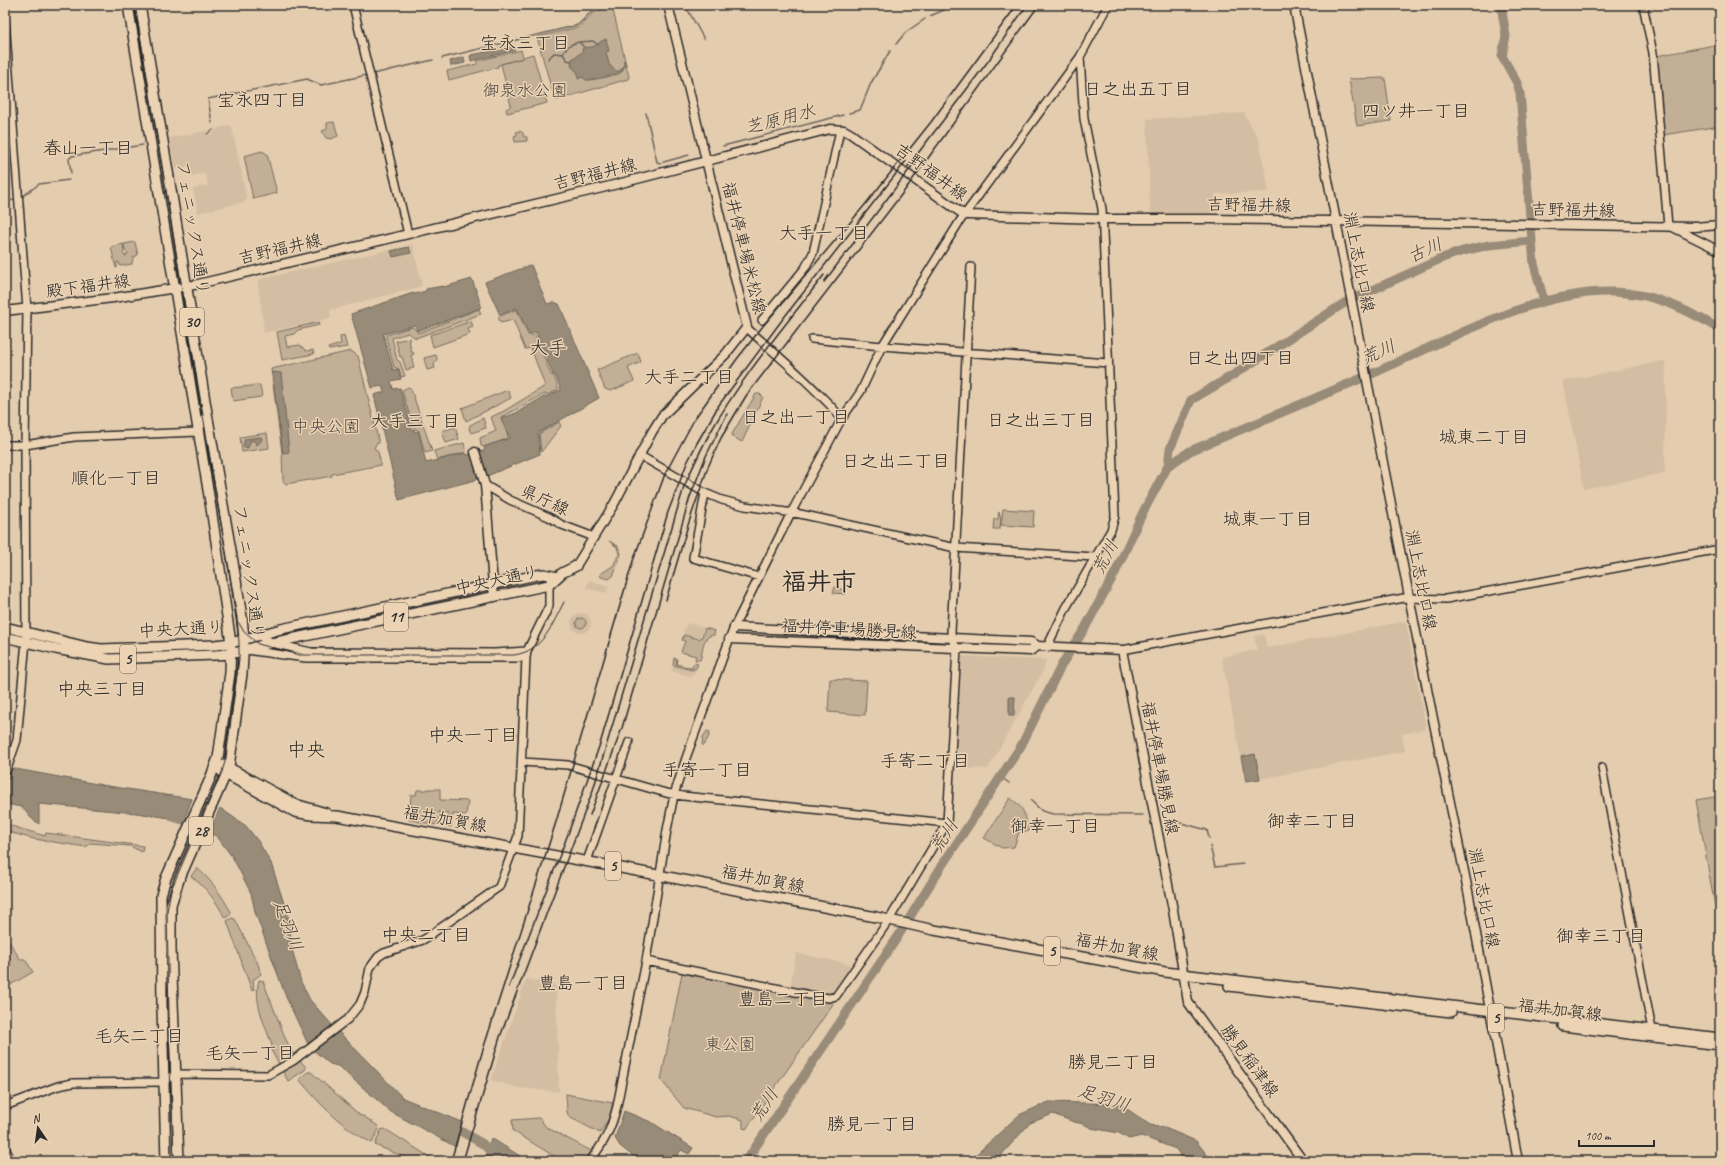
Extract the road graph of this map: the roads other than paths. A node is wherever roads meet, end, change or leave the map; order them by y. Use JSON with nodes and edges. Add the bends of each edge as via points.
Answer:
{"nodes":[{"id":1,"x":128,"y":5,"type":"edge"},
{"id":2,"x":140,"y":5,"type":"edge"},
{"id":3,"x":353,"y":5,"type":"edge"},
{"id":4,"x":668,"y":5,"type":"edge"},
{"id":5,"x":1108,"y":5,"type":"edge"},
{"id":6,"x":1294,"y":5,"type":"edge"},
{"id":7,"x":1643,"y":5,"type":"edge"},
{"id":8,"x":5,"y":21,"type":"edge"},
{"id":9,"x":1080,"y":57,"type":"junction"},
{"id":10,"x":13,"y":119,"type":"junction"},
{"id":11,"x":5,"y":120,"type":"edge"},
{"id":12,"x":840,"y":130,"type":"junction"},
{"id":13,"x":707,"y":162,"type":"junction"},
{"id":14,"x":964,"y":215,"type":"junction"},
{"id":15,"x":1101,"y":219,"type":"junction"},
{"id":16,"x":1336,"y":221,"type":"junction"},
{"id":17,"x":1720,"y":225,"type":"edge"},
{"id":18,"x":1669,"y":226,"type":"junction"},
{"id":19,"x":408,"y":234,"type":"junction"},
{"id":20,"x":1720,"y":251,"type":"edge"},
{"id":21,"x":971,"y":267,"type":"dead end"},
{"id":22,"x":186,"y":287,"type":"junction"},
{"id":23,"x":175,"y":288,"type":"junction"},
{"id":24,"x":28,"y":309,"type":"junction"},
{"id":25,"x":5,"y":311,"type":"edge"},
{"id":26,"x":762,"y":320,"type":"dead end"},
{"id":27,"x":747,"y":328,"type":"junction"},
{"id":28,"x":812,"y":339,"type":"dead end"},
{"id":29,"x":882,"y":346,"type":"junction"},
{"id":30,"x":966,"y":352,"type":"junction"},
{"id":31,"x":1108,"y":363,"type":"junction"},
{"id":32,"x":207,"y":413,"type":"junction"},
{"id":33,"x":841,"y":420,"type":"junction"},
{"id":34,"x":198,"y":432,"type":"junction"},
{"id":35,"x":5,"y":445,"type":"edge"},
{"id":36,"x":25,"y":445,"type":"junction"},
{"id":37,"x":475,"y":452,"type":"dead end"},
{"id":38,"x":639,"y":455,"type":"junction"},
{"id":39,"x":484,"y":482,"type":"junction"},
{"id":40,"x":705,"y":493,"type":"junction"},
{"id":41,"x":791,"y":512,"type":"junction"},
{"id":42,"x":594,"y":537,"type":"junction"},
{"id":43,"x":956,"y":548,"type":"junction"},
{"id":44,"x":1720,"y":549,"type":"edge"},
{"id":45,"x":1094,"y":557,"type":"junction"},
{"id":46,"x":576,"y":566,"type":"joint"},
{"id":47,"x":759,"y":576,"type":"junction"},
{"id":48,"x":557,"y":577,"type":"junction"},
{"id":49,"x":492,"y":585,"type":"junction"},
{"id":50,"x":549,"y":585,"type":"junction"},
{"id":51,"x":494,"y":597,"type":"junction"},
{"id":52,"x":1409,"y":597,"type":"junction"},
{"id":53,"x":242,"y":617,"type":"junction"},
{"id":54,"x":5,"y":627,"type":"edge"},
{"id":55,"x":734,"y":627,"type":"junction"},
{"id":56,"x":257,"y":635,"type":"junction"},
{"id":57,"x":5,"y":636,"type":"edge"},
{"id":58,"x":26,"y":637,"type":"junction"},
{"id":59,"x":244,"y":639,"type":"junction"},
{"id":60,"x":729,"y":639,"type":"junction"},
{"id":61,"x":952,"y":639,"type":"junction"},
{"id":62,"x":231,"y":643,"type":"junction"},
{"id":63,"x":273,"y":643,"type":"junction"},
{"id":64,"x":1038,"y":646,"type":"junction"},
{"id":65,"x":1047,"y":647,"type":"junction"},
{"id":66,"x":957,"y":649,"type":"junction"},
{"id":67,"x":244,"y":650,"type":"junction"},
{"id":68,"x":1122,"y":650,"type":"junction"},
{"id":69,"x":231,"y":654,"type":"junction"},
{"id":70,"x":526,"y":654,"type":"junction"},
{"id":71,"x":629,"y":742,"type":"dead end"},
{"id":72,"x":522,"y":762,"type":"junction"},
{"id":73,"x":216,"y":765,"type":"junction"},
{"id":74,"x":1602,"y":768,"type":"dead end"},
{"id":75,"x":5,"y":775,"type":"edge"},
{"id":76,"x":226,"y":775,"type":"junction"},
{"id":77,"x":616,"y":777,"type":"junction"},
{"id":78,"x":674,"y":795,"type":"junction"},
{"id":79,"x":947,"y":823,"type":"junction"},
{"id":80,"x":513,"y":848,"type":"junction"},
{"id":81,"x":588,"y":861,"type":"junction"},
{"id":82,"x":659,"y":875,"type":"junction"},
{"id":83,"x":893,"y":921,"type":"junction"},
{"id":84,"x":646,"y":961,"type":"junction"},
{"id":85,"x":1183,"y":975,"type":"junction"},
{"id":86,"x":1489,"y":1014,"type":"junction"},
{"id":87,"x":1652,"y":1030,"type":"junction"},
{"id":88,"x":1720,"y":1038,"type":"edge"},
{"id":89,"x":1720,"y":1045,"type":"edge"},
{"id":90,"x":175,"y":1074,"type":"junction"},
{"id":91,"x":164,"y":1082,"type":"junction"},
{"id":92,"x":5,"y":1106,"type":"edge"},
{"id":93,"x":5,"y":1149,"type":"edge"},
{"id":94,"x":11,"y":1161,"type":"edge"},
{"id":95,"x":166,"y":1161,"type":"edge"},
{"id":96,"x":179,"y":1161,"type":"edge"},
{"id":97,"x":590,"y":1161,"type":"edge"},
{"id":98,"x":1303,"y":1161,"type":"edge"},
{"id":99,"x":1518,"y":1161,"type":"edge"}],
"edges":[{"from":1,"to":23,"type":"main road","name":"フェニックス通り","number":"30"},
{"from":2,"to":22,"type":"main road","name":"フェニックス通り","number":"30"},
{"from":3,"to":19,"type":"street"},
{"from":4,"to":13,"type":"main road","name":"福井停車場米松線"},
{"from":5,"to":9,"type":"street"},
{"from":6,"to":16,"type":"main road","name":"淵上志比口線"},
{"from":7,"to":18,"type":"street","via":[[1653,53]]},
{"from":8,"to":10,"type":"street"},
{"from":9,"to":14,"type":"street"},
{"from":9,"to":15,"type":"street","via":[[1084,119],[1102,209]]},
{"from":10,"to":11,"type":"street"},
{"from":10,"to":24,"type":"street"},
{"from":12,"to":13,"type":"main road","name":"吉野福井線","via":[[820,132]]},
{"from":12,"to":14,"type":"main road","name":"吉野福井線","via":[[856,136]]},
{"from":12,"to":26,"type":"street","via":[[809,262]]},
{"from":13,"to":19,"type":"main road","name":"吉野福井線"},
{"from":13,"to":27,"type":"main road","name":"福井停車場米松線"},
{"from":14,"to":15,"type":"main road","name":"吉野福井線"},
{"from":14,"to":29,"type":"street"},
{"from":15,"to":16,"type":"main road","name":"吉野福井線"},
{"from":15,"to":31,"type":"street"},
{"from":16,"to":18,"type":"main road","name":"吉野福井線"},
{"from":16,"to":52,"type":"main road","name":"淵上志比口線"},
{"from":17,"to":18,"type":"main road","name":"吉野福井線"},
{"from":18,"to":20,"type":"street"},
{"from":19,"to":22,"type":"main road","name":"吉野福井線"},
{"from":21,"to":30,"type":"street"},
{"from":22,"to":23,"type":"main road","name":"吉野福井線"},
{"from":22,"to":32,"type":"main road","name":"フェニックス通り","number":"30"},
{"from":23,"to":24,"type":"main road","name":"殿下福井線"},
{"from":23,"to":34,"type":"main road","name":"フェニックス通り","number":"30"},
{"from":24,"to":25,"type":"main road","name":"殿下福井線"},
{"from":24,"to":36,"type":"street"},
{"from":27,"to":33,"type":"street","via":[[788,364]]},
{"from":27,"to":38,"type":"main road","name":"福井停車場米松線","via":[[725,355],[668,408]]},
{"from":28,"to":29,"type":"street"},
{"from":29,"to":30,"type":"street"},
{"from":29,"to":33,"type":"street","via":[[860,391]]},
{"from":30,"to":31,"type":"street"},
{"from":30,"to":43,"type":"street"},
{"from":31,"to":45,"type":"street","via":[[1115,516],[1111,530]]},
{"from":32,"to":34,"type":"street"},
{"from":32,"to":53,"type":"main road","name":"フェニックス通り","number":"30"},
{"from":33,"to":41,"type":"street"},
{"from":34,"to":36,"type":"street","via":[[74,437]]},
{"from":34,"to":62,"type":"main road","name":"フェニックス通り","number":"30"},
{"from":35,"to":36,"type":"street"},
{"from":36,"to":58,"type":"street"},
{"from":37,"to":39,"type":"main road"},
{"from":38,"to":40,"type":"street"},
{"from":38,"to":42,"type":"main road","name":"福井停車場米松線"},
{"from":39,"to":42,"type":"street","name":"県庁線","via":[[510,500],[549,517],[562,526]]},
{"from":39,"to":49,"type":"main road"},
{"from":40,"to":41,"type":"street","via":[[745,506]]},
{"from":40,"to":47,"type":"street","via":[[693,558]]},
{"from":41,"to":43,"type":"street"},
{"from":41,"to":47,"type":"street"},
{"from":42,"to":46,"type":"main road","name":"福井停車場米松線"},
{"from":43,"to":45,"type":"street"},
{"from":43,"to":61,"type":"street"},
{"from":44,"to":52,"type":"street","via":[[1446,599]]},
{"from":45,"to":65,"type":"street"},
{"from":46,"to":48,"type":"main road"},
{"from":47,"to":55,"type":"street"},
{"from":48,"to":49,"type":"main road","name":"中央大通り","number":"11","via":[[544,574]]},
{"from":48,"to":50,"type":"main road","name":"中央大通り"},
{"from":49,"to":51,"type":"main road"},
{"from":49,"to":56,"type":"main road","name":"中央大通り","number":"11"},
{"from":50,"to":51,"type":"main road","name":"中央大通り","number":"11"},
{"from":50,"to":70,"type":"street","via":[[549,606]]},
{"from":51,"to":63,"type":"main road","name":"中央大通り","number":"11"},
{"from":52,"to":68,"type":"street"},
{"from":52,"to":86,"type":"main road","name":"淵上志比口線","via":[[1467,888]]},
{"from":53,"to":56,"type":"main road","via":[[248,628]]},
{"from":53,"to":59,"type":"main road","name":"フェニックス通り","number":"30"},
{"from":54,"to":58,"type":"main road","name":"中央大通り","number":"5"},
{"from":55,"to":60,"type":"street"},
{"from":55,"to":61,"type":"main road","name":"福井停車場勝見線"},
{"from":56,"to":59,"type":"main road","name":"中央大通り","number":"11"},
{"from":56,"to":63,"type":"street"},
{"from":57,"to":58,"type":"main road","name":"中央大通り","number":"5"},
{"from":58,"to":62,"type":"main road","name":"中央大通り","number":"5","via":[[101,649]]},
{"from":58,"to":69,"type":"main road","name":"中央大通り","number":"5","via":[[84,655],[108,659]]},
{"from":58,"to":75,"type":"street","via":[[17,740]]},
{"from":59,"to":62,"type":"main road","name":"中央大通り","number":"5"},
{"from":59,"to":67,"type":"main road","name":"フェニックス通り"},
{"from":60,"to":66,"type":"main road","name":"福井停車場勝見線"},
{"from":60,"to":78,"type":"street"},
{"from":61,"to":64,"type":"main road","name":"福井停車場勝見線","via":[[1031,642]]},
{"from":61,"to":66,"type":"street"},
{"from":62,"to":69,"type":"main road","name":"フェニックス通り"},
{"from":63,"to":67,"type":"main road","name":"中央大通り","number":"11"},
{"from":63,"to":70,"type":"street","via":[[323,652]]},
{"from":64,"to":65,"type":"main road","name":"福井停車場勝見線"},
{"from":64,"to":66,"type":"main road","name":"福井停車場勝見線","via":[[1030,651]]},
{"from":65,"to":68,"type":"main road","name":"福井停車場勝見線"},
{"from":66,"to":79,"type":"street"},
{"from":67,"to":69,"type":"main road","name":"中央大通り"},
{"from":67,"to":70,"type":"street","via":[[306,658]]},
{"from":67,"to":76,"type":"main road","name":"フェニックス通り","via":[[233,750]]},
{"from":68,"to":85,"type":"main road","name":"福井停車場勝見線","via":[[1173,910]]},
{"from":69,"to":73,"type":"main road","name":"フェニックス通り","via":[[225,715]]},
{"from":70,"to":72,"type":"street"},
{"from":71,"to":77,"type":"street"},
{"from":72,"to":77,"type":"street","via":[[568,765]]},
{"from":72,"to":80,"type":"street","via":[[518,836]]},
{"from":73,"to":76,"type":"main road","name":"福井加賀線","number":"5"},
{"from":73,"to":91,"type":"main road","name":"フェニックス通り","number":"28","via":[[162,891],[160,910]]},
{"from":74,"to":87,"type":"street"},
{"from":76,"to":80,"type":"main road","name":"福井加賀線","number":"5","via":[[295,804],[337,816]]},
{"from":76,"to":90,"type":"main road","name":"フェニックス通り","number":"28","via":[[173,896],[171,909]]},
{"from":77,"to":78,"type":"street"},
{"from":77,"to":81,"type":"street"},
{"from":78,"to":79,"type":"street"},
{"from":78,"to":82,"type":"street"},
{"from":79,"to":83,"type":"street"},
{"from":80,"to":81,"type":"main road","name":"福井加賀線","number":"5"},
{"from":80,"to":90,"type":"street","via":[[496,889],[424,940],[378,957],[370,968],[360,1004],[348,1019],[293,1061],[268,1075]]},
{"from":81,"to":82,"type":"main road","name":"福井加賀線","number":"5"},
{"from":82,"to":83,"type":"main road","name":"福井加賀線","number":"5"},
{"from":82,"to":84,"type":"street"},
{"from":83,"to":84,"type":"street","via":[[836,996],[829,998]]},
{"from":83,"to":85,"type":"main road","name":"福井加賀線","number":"5"},
{"from":84,"to":97,"type":"street","via":[[613,1124]]},
{"from":85,"to":86,"type":"main road","name":"福井加賀線","number":"5","via":[[1207,976]]},
{"from":85,"to":98,"type":"main road","name":"勝見稲津線","via":[[1188,1002]]},
{"from":86,"to":87,"type":"main road","name":"福井加賀線","number":"5"},
{"from":86,"to":89,"type":"main road","name":"福井加賀線","number":"5"},
{"from":86,"to":99,"type":"main road","name":"淵上志比口線"},
{"from":87,"to":88,"type":"main road","name":"福井加賀線","number":"5"},
{"from":90,"to":91,"type":"street"},
{"from":90,"to":96,"type":"main road","name":"フェニックス通り","number":"28"},
{"from":91,"to":92,"type":"street","via":[[73,1083]]},
{"from":91,"to":95,"type":"main road","name":"フェニックス通り","number":"28"},
{"from":93,"to":94,"type":"main road"}]}
